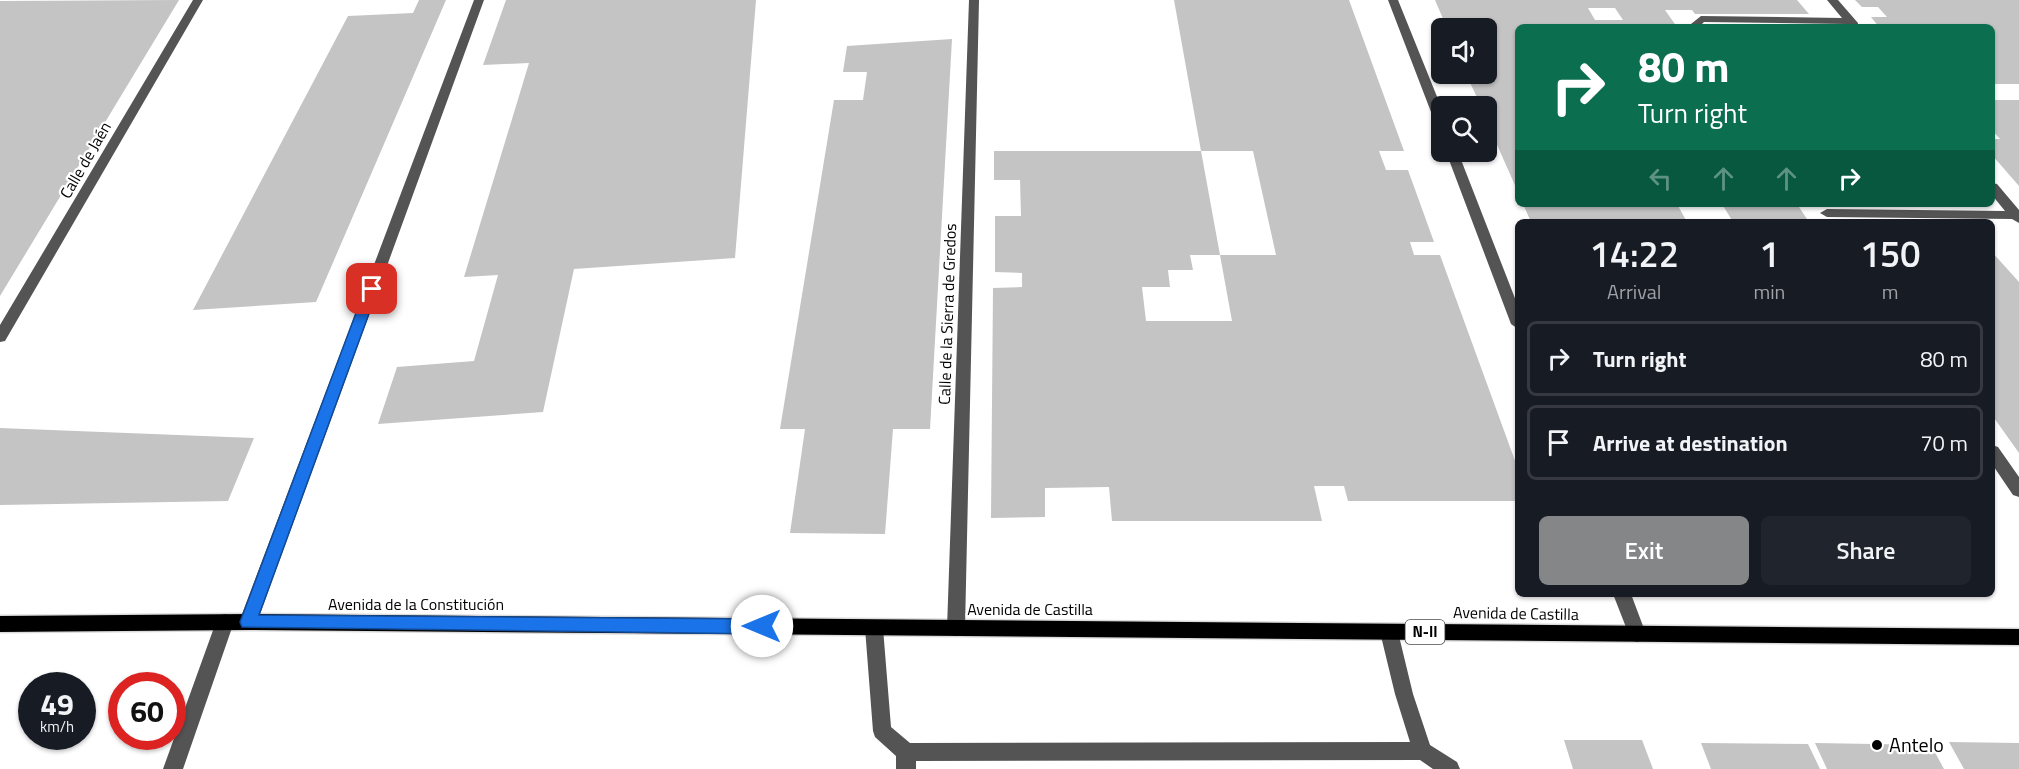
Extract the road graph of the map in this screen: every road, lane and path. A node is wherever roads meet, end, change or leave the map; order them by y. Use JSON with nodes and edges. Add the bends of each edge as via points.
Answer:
{"nodes":[{"id":1,"x":198,"y":0,"type":"edge"},
{"id":2,"x":479,"y":0,"type":"edge"},
{"id":3,"x":975,"y":0,"type":"edge"},
{"id":4,"x":1394,"y":0,"type":"edge"},
{"id":5,"x":1832,"y":0,"type":"edge"},
{"id":6,"x":1696,"y":24,"type":"edge"},
{"id":7,"x":1853,"y":24,"type":"edge"},
{"id":8,"x":1431,"y":96,"type":"edge"},
{"id":9,"x":1456,"y":162,"type":"edge"},
{"id":10,"x":1995,"y":191,"type":"edge"},
{"id":11,"x":1827,"y":213,"type":"edge"},
{"id":12,"x":2017,"y":217,"type":"edge"},
{"id":13,"x":1515,"y":316,"type":"edge"},
{"id":14,"x":0,"y":337,"type":"edge"},
{"id":15,"x":1995,"y":455,"type":"edge"},
{"id":16,"x":2019,"y":490,"type":"edge"},
{"id":17,"x":1623,"y":597,"type":"edge"},
{"id":18,"x":225,"y":622,"type":"junction"},
{"id":19,"x":248,"y":622,"type":"junction"},
{"id":20,"x":0,"y":624,"type":"edge"},
{"id":21,"x":832,"y":627,"type":"joint"},
{"id":22,"x":874,"y":628,"type":"junction"},
{"id":23,"x":956,"y":628,"type":"junction"},
{"id":24,"x":1389,"y":632,"type":"junction"},
{"id":25,"x":1638,"y":634,"type":"junction"},
{"id":26,"x":2019,"y":637,"type":"edge"},
{"id":27,"x":1424,"y":751,"type":"junction"},
{"id":28,"x":906,"y":761,"type":"edge"},
{"id":29,"x":173,"y":769,"type":"edge"},
{"id":30,"x":1450,"y":769,"type":"edge"}],
"edges":[{"from":1,"to":14,"type":"street","name":"Calle de Jaén"},
{"from":2,"to":19,"type":"street"},
{"from":3,"to":23,"type":"street","name":"Calle de la Sierra de Gredos"},
{"from":4,"to":8,"type":"street"},
{"from":5,"to":7,"type":"street"},
{"from":6,"to":7,"type":"street","via":[[1701,19]]},
{"from":9,"to":13,"type":"street"},
{"from":10,"to":12,"type":"street"},
{"from":11,"to":12,"type":"street"},
{"from":15,"to":16,"type":"street"},
{"from":17,"to":25,"type":"street"},
{"from":18,"to":19,"type":"main road","name":"Avenida de la Constitución","number":"N-II"},
{"from":18,"to":20,"type":"main road","name":"Avenida de la Constitución","number":"N-II"},
{"from":18,"to":29,"type":"street"},
{"from":19,"to":21,"type":"main road","name":"Avenida de la Constitución","number":"N-II"},
{"from":21,"to":22,"type":"main road","name":"Avenida de Castilla","number":"N-II"},
{"from":22,"to":23,"type":"main road","name":"Avenida de Castilla","number":"N-II"},
{"from":22,"to":28,"type":"street","via":[[882,731]]},
{"from":23,"to":24,"type":"main road","name":"Avenida de Castilla","number":"N-II"},
{"from":24,"to":25,"type":"main road","name":"Avenida de Castilla","number":"N-II"},
{"from":24,"to":27,"type":"street","via":[[1404,694]]},
{"from":25,"to":26,"type":"main road","name":"Avenida de Castilla","number":"N-II"},
{"from":27,"to":28,"type":"street"},
{"from":27,"to":30,"type":"street"}]}
